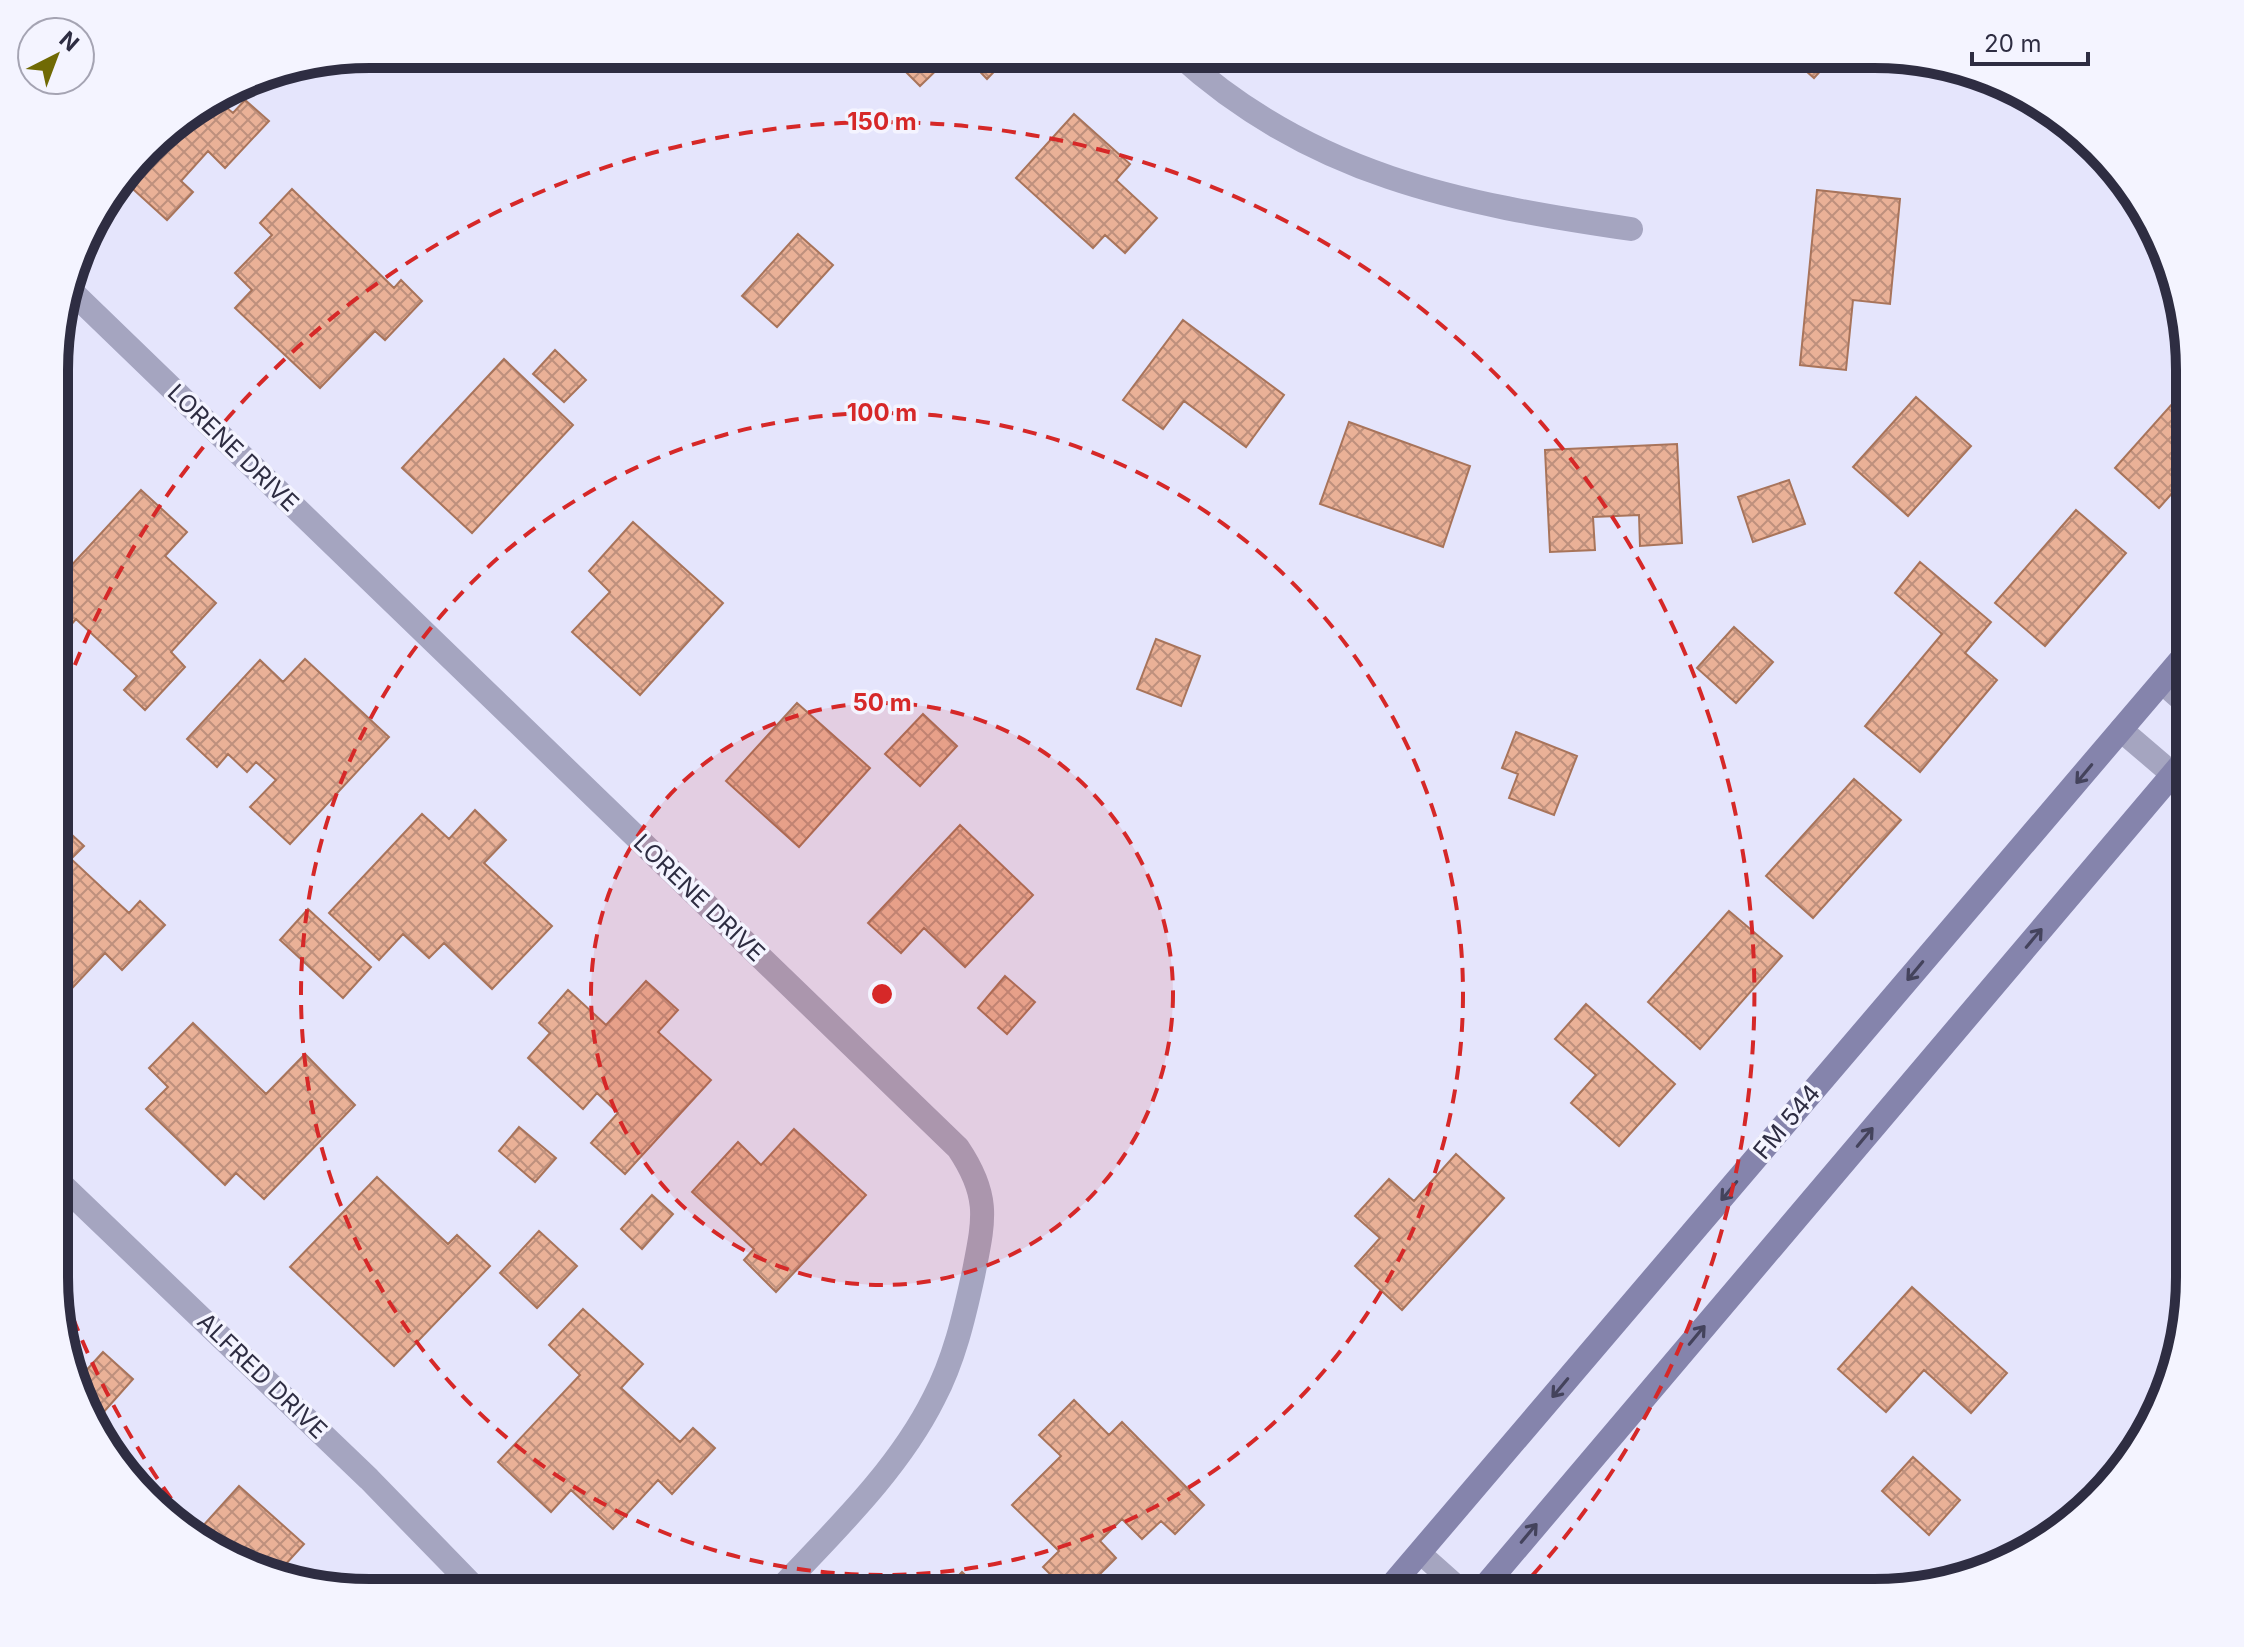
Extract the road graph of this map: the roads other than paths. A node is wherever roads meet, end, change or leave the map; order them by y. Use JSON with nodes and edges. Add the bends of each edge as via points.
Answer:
{"nodes":[{"id":1,"x":1196,"y":68,"type":"edge"},
{"id":2,"x":1631,"y":229,"type":"dead end"},
{"id":3,"x":77,"y":297,"type":"edge"},
{"id":4,"x":2176,"y":665,"type":"edge"},
{"id":5,"x":2162,"y":682,"type":"junction"},
{"id":6,"x":2176,"y":694,"type":"edge"},
{"id":7,"x":2121,"y":730,"type":"junction"},
{"id":8,"x":2176,"y":777,"type":"edge"},
{"id":9,"x":2176,"y":787,"type":"edge"},
{"id":10,"x":68,"y":1191,"type":"edge"},
{"id":11,"x":1420,"y":1553,"type":"junction"},
{"id":12,"x":466,"y":1579,"type":"edge"},
{"id":13,"x":788,"y":1579,"type":"edge"},
{"id":14,"x":1397,"y":1579,"type":"edge"},
{"id":15,"x":1449,"y":1579,"type":"edge"},
{"id":16,"x":1491,"y":1579,"type":"edge"}],
"edges":[{"from":1,"to":2,"type":"street","via":[[1252,113],[1344,163],[1403,184],[1520,213]]},
{"from":3,"to":13,"type":"street","name":"LORENE DRIVE","via":[[958,1148],[976,1174],[984,1202],[978,1252],[954,1351],[936,1395],[891,1464]]},
{"from":4,"to":5,"type":"main road","name":"FM 544"},
{"from":5,"to":6,"type":"street"},
{"from":5,"to":7,"type":"main road","name":"FM 544"},
{"from":7,"to":8,"type":"street"},
{"from":7,"to":11,"type":"main road","name":"FM 544","one_way":true},
{"from":16,"to":9,"type":"main road","one_way":true},
{"from":10,"to":12,"type":"street","name":"ALFRED DRIVE"},
{"from":11,"to":14,"type":"main road","name":"FM 544"},
{"from":11,"to":15,"type":"lane"}]}
